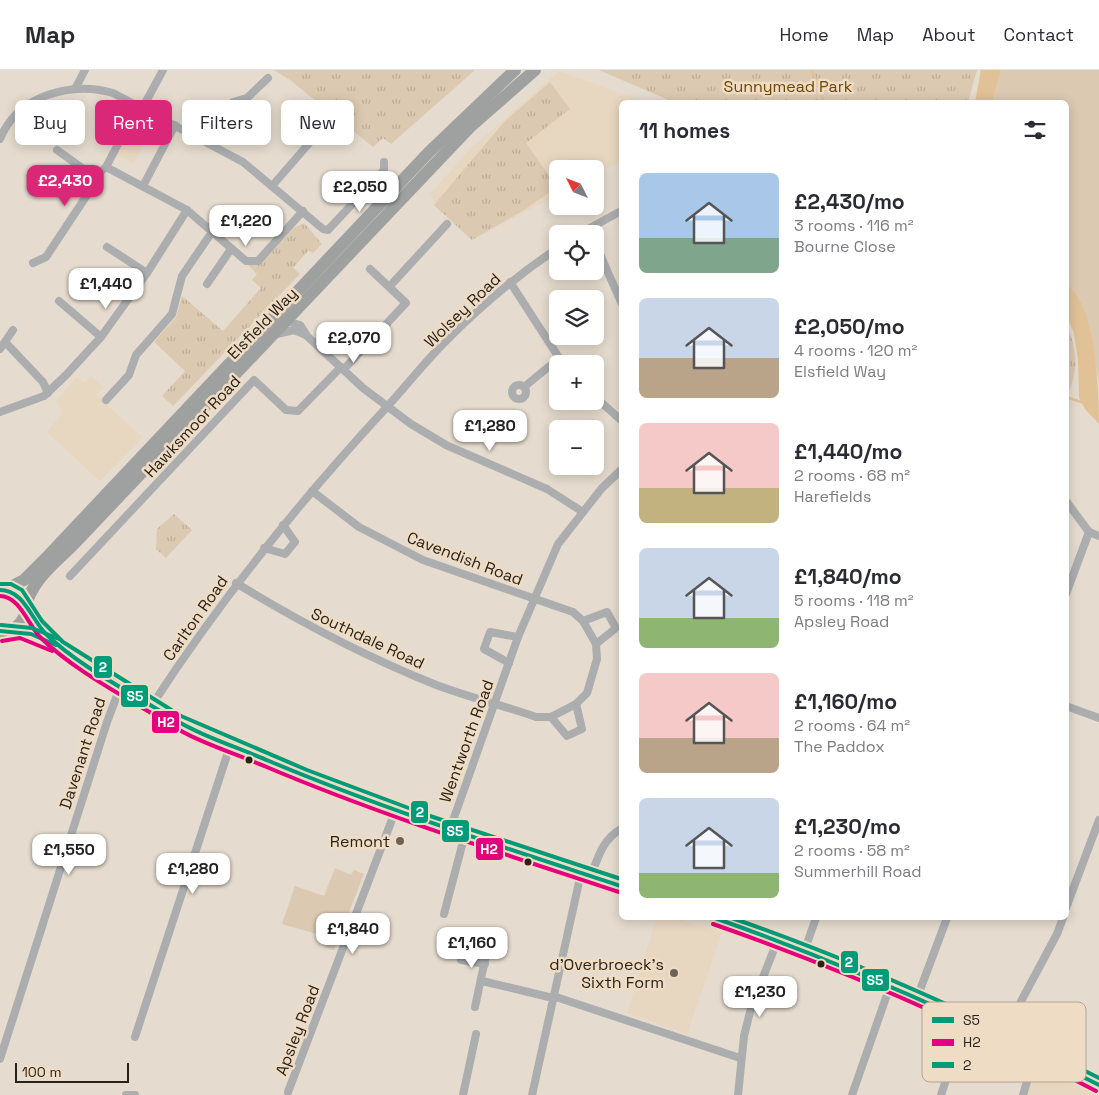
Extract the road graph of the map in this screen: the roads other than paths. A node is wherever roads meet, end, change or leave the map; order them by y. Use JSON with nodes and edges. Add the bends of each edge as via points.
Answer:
{"nodes":[{"id":1,"x":85,"y":70,"type":"edge"},
{"id":2,"x":163,"y":70,"type":"edge"},
{"id":3,"x":514,"y":70,"type":"edge"},
{"id":4,"x":535,"y":70,"type":"edge"},
{"id":5,"x":268,"y":78,"type":"dead end"},
{"id":6,"x":76,"y":88,"type":"junction"},
{"id":7,"x":126,"y":100,"type":"edge"},
{"id":8,"x":145,"y":100,"type":"edge"},
{"id":9,"x":240,"y":100,"type":"edge"},
{"id":10,"x":172,"y":124,"type":"edge"},
{"id":11,"x":175,"y":125,"type":"junction"},
{"id":12,"x":2,"y":127,"type":"edge"},
{"id":13,"x":182,"y":129,"type":"edge"},
{"id":14,"x":0,"y":139,"type":"edge"},
{"id":15,"x":119,"y":145,"type":"edge"},
{"id":16,"x":213,"y":145,"type":"edge"},
{"id":17,"x":308,"y":145,"type":"edge"},
{"id":18,"x":57,"y":150,"type":"dead end"},
{"id":19,"x":384,"y":162,"type":"dead end"},
{"id":20,"x":106,"y":167,"type":"junction"},
{"id":21,"x":98,"y":174,"type":"junction"},
{"id":22,"x":143,"y":186,"type":"junction"},
{"id":23,"x":272,"y":186,"type":"junction"},
{"id":24,"x":187,"y":210,"type":"junction"},
{"id":25,"x":619,"y":211,"type":"edge"},
{"id":26,"x":303,"y":212,"type":"junction"},
{"id":27,"x":448,"y":224,"type":"dead end"},
{"id":28,"x":599,"y":225,"type":"edge"},
{"id":29,"x":212,"y":232,"type":"junction"},
{"id":30,"x":107,"y":247,"type":"dead end"},
{"id":31,"x":231,"y":249,"type":"junction"},
{"id":32,"x":549,"y":254,"type":"edge"},
{"id":33,"x":33,"y":263,"type":"dead end"},
{"id":34,"x":604,"y":263,"type":"edge"},
{"id":35,"x":370,"y":268,"type":"dead end"},
{"id":36,"x":147,"y":273,"type":"junction"},
{"id":37,"x":510,"y":282,"type":"junction"},
{"id":38,"x":206,"y":284,"type":"dead end"},
{"id":39,"x":389,"y":287,"type":"junction"},
{"id":40,"x":619,"y":297,"type":"edge"},
{"id":41,"x":59,"y":301,"type":"dead end"},
{"id":42,"x":271,"y":320,"type":"junction"},
{"id":43,"x":288,"y":320,"type":"junction"},
{"id":44,"x":13,"y":330,"type":"dead end"},
{"id":45,"x":273,"y":336,"type":"junction"},
{"id":46,"x":308,"y":336,"type":"junction"},
{"id":47,"x":101,"y":337,"type":"junction"},
{"id":48,"x":3,"y":346,"type":"edge"},
{"id":49,"x":556,"y":355,"type":"edge"},
{"id":50,"x":342,"y":368,"type":"junction"},
{"id":51,"x":549,"y":369,"type":"edge"},
{"id":52,"x":524,"y":387,"type":"dead end"},
{"id":53,"x":48,"y":393,"type":"junction"},
{"id":54,"x":106,"y":400,"type":"dead end"},
{"id":55,"x":604,"y":406,"type":"edge"},
{"id":56,"x":386,"y":408,"type":"junction"},
{"id":57,"x":0,"y":412,"type":"edge"},
{"id":58,"x":619,"y":418,"type":"edge"},
{"id":59,"x":351,"y":444,"type":"joint"},
{"id":60,"x":619,"y":472,"type":"edge"},
{"id":61,"x":312,"y":491,"type":"junction"},
{"id":62,"x":1069,"y":505,"type":"edge"},
{"id":63,"x":583,"y":512,"type":"junction"},
{"id":64,"x":283,"y":525,"type":"junction"},
{"id":65,"x":1089,"y":532,"type":"junction"},
{"id":66,"x":1099,"y":536,"type":"edge"},
{"id":67,"x":264,"y":548,"type":"junction"},
{"id":68,"x":70,"y":576,"type":"dead end"},
{"id":69,"x":236,"y":583,"type":"junction"},
{"id":70,"x":1069,"y":586,"type":"edge"},
{"id":71,"x":2,"y":590,"type":"edge"},
{"id":72,"x":534,"y":598,"type":"junction"},
{"id":73,"x":26,"y":609,"type":"junction"},
{"id":74,"x":583,"y":621,"type":"junction"},
{"id":75,"x":4,"y":632,"type":"edge"},
{"id":76,"x":518,"y":637,"type":"junction"},
{"id":77,"x":596,"y":644,"type":"junction"},
{"id":78,"x":59,"y":647,"type":"junction"},
{"id":79,"x":509,"y":663,"type":"junction"},
{"id":80,"x":120,"y":686,"type":"junction"},
{"id":81,"x":494,"y":703,"type":"junction"},
{"id":82,"x":576,"y":704,"type":"junction"},
{"id":83,"x":152,"y":706,"type":"junction"},
{"id":84,"x":1069,"y":707,"type":"edge"},
{"id":85,"x":551,"y":716,"type":"junction"},
{"id":86,"x":1099,"y":718,"type":"edge"},
{"id":87,"x":230,"y":746,"type":"junction"},
{"id":88,"x":396,"y":809,"type":"junction"},
{"id":89,"x":1099,"y":820,"type":"edge"},
{"id":90,"x":450,"y":829,"type":"junction"},
{"id":91,"x":619,"y":830,"type":"edge"},
{"id":92,"x":465,"y":834,"type":"junction"},
{"id":93,"x":586,"y":875,"type":"junction"},
{"id":94,"x":619,"y":885,"type":"edge"},
{"id":95,"x":1069,"y":900,"type":"edge"},
{"id":96,"x":444,"y":914,"type":"dead end"},
{"id":97,"x":721,"y":920,"type":"edge"},
{"id":98,"x":815,"y":920,"type":"edge"},
{"id":99,"x":946,"y":920,"type":"edge"},
{"id":100,"x":1062,"y":920,"type":"edge"},
{"id":101,"x":490,"y":936,"type":"dead end"},
{"id":102,"x":778,"y":939,"type":"junction"},
{"id":103,"x":804,"y":949,"type":"junction"},
{"id":104,"x":461,"y":960,"type":"dead end"},
{"id":105,"x":485,"y":964,"type":"junction"},
{"id":106,"x":482,"y":981,"type":"junction"},
{"id":107,"x":890,"y":986,"type":"junction"},
{"id":108,"x":553,"y":997,"type":"junction"},
{"id":109,"x":917,"y":998,"type":"junction"},
{"id":110,"x":926,"y":1002,"type":"edge"},
{"id":111,"x":1021,"y":1002,"type":"edge"},
{"id":112,"x":475,"y":1007,"type":"dead end"},
{"id":113,"x":476,"y":1034,"type":"dead end"},
{"id":114,"x":135,"y":1037,"type":"dead end"},
{"id":115,"x":740,"y":1058,"type":"junction"},
{"id":116,"x":0,"y":1059,"type":"edge"},
{"id":117,"x":1086,"y":1078,"type":"edge"},
{"id":118,"x":945,"y":1082,"type":"edge"},
{"id":119,"x":1027,"y":1082,"type":"edge"},
{"id":120,"x":1099,"y":1085,"type":"edge"},
{"id":121,"x":288,"y":1092,"type":"dead end"},
{"id":122,"x":126,"y":1095,"type":"edge"},
{"id":123,"x":136,"y":1095,"type":"edge"},
{"id":124,"x":463,"y":1095,"type":"edge"},
{"id":125,"x":532,"y":1095,"type":"edge"},
{"id":126,"x":738,"y":1095,"type":"edge"},
{"id":127,"x":852,"y":1095,"type":"edge"},
{"id":128,"x":941,"y":1095,"type":"edge"},
{"id":129,"x":1023,"y":1095,"type":"edge"}],
"edges":[{"from":1,"to":6,"type":"street"},
{"from":2,"to":8,"type":"street"},
{"from":3,"to":42,"type":"highway","name":"Elsfield Way","via":[[429,152]]},
{"from":4,"to":43,"type":"highway","name":"Elsfield Way","via":[[470,128]]},
{"from":5,"to":9,"type":"street","via":[[247,98]]},
{"from":6,"to":7,"type":"street","via":[[98,89]]},
{"from":6,"to":12,"type":"street","via":[[58,90],[34,102]]},
{"from":10,"to":11,"type":"street"},
{"from":11,"to":13,"type":"street"},
{"from":11,"to":22,"type":"street"},
{"from":12,"to":14,"type":"street"},
{"from":15,"to":20,"type":"street"},
{"from":16,"to":23,"type":"street","via":[[243,162]]},
{"from":17,"to":23,"type":"street"},
{"from":18,"to":21,"type":"street","via":[[89,173]]},
{"from":19,"to":26,"type":"street","via":[[384,170],[328,230]]},
{"from":20,"to":21,"type":"street"},
{"from":20,"to":22,"type":"street"},
{"from":21,"to":33,"type":"street","via":[[46,257]]},
{"from":22,"to":24,"type":"street"},
{"from":23,"to":26,"type":"street"},
{"from":24,"to":29,"type":"street"},
{"from":24,"to":36,"type":"street"},
{"from":25,"to":28,"type":"street"},
{"from":26,"to":31,"type":"street","via":[[258,261],[246,261]]},
{"from":27,"to":39,"type":"street"},
{"from":29,"to":31,"type":"street"},
{"from":29,"to":54,"type":"street","via":[[182,276],[172,314],[136,354],[129,375]]},
{"from":30,"to":36,"type":"street"},
{"from":31,"to":38,"type":"street"},
{"from":32,"to":37,"type":"street","name":"Wolsey Road"},
{"from":34,"to":40,"type":"street"},
{"from":35,"to":39,"type":"street"},
{"from":36,"to":47,"type":"street"},
{"from":37,"to":49,"type":"street"},
{"from":37,"to":56,"type":"street","name":"Wolsey Road","via":[[449,338]]},
{"from":39,"to":50,"type":"street","via":[[406,303]]},
{"from":41,"to":47,"type":"street"},
{"from":42,"to":43,"type":"street"},
{"from":42,"to":71,"type":"highway","name":"Elsfield Way","via":[[34,571],[24,580]]},
{"from":43,"to":45,"type":"highway","name":"Elsfield Way"},
{"from":43,"to":46,"type":"street","via":[[300,325]]},
{"from":44,"to":48,"type":"street"},
{"from":45,"to":46,"type":"street","via":[[294,330]]},
{"from":45,"to":73,"type":"highway","name":"Elsfield Way","via":[[41,577],[29,593]]},
{"from":46,"to":50,"type":"street"},
{"from":47,"to":53,"type":"street"},
{"from":48,"to":53,"type":"street","via":[[43,382]]},
{"from":50,"to":56,"type":"street"},
{"from":50,"to":68,"type":"street","name":"Hawksmoor Road","via":[[298,411],[286,410],[254,380]]},
{"from":51,"to":52,"type":"street"},
{"from":53,"to":57,"type":"street"},
{"from":55,"to":58,"type":"street"},
{"from":56,"to":59,"type":"street","name":"Wolsey Road"},
{"from":56,"to":63,"type":"street","via":[[446,445],[547,489]]},
{"from":59,"to":61,"type":"street","name":"Carlton Road"},
{"from":60,"to":63,"type":"street","name":"Wentworth Road"},
{"from":61,"to":64,"type":"street","name":"Carlton Road"},
{"from":61,"to":72,"type":"street","name":"Cavendish Road","via":[[359,527],[401,550]]},
{"from":62,"to":65,"type":"street"},
{"from":63,"to":72,"type":"street","name":"Wentworth Road","via":[[558,544]]},
{"from":64,"to":67,"type":"street","name":"Carlton Road"},
{"from":64,"to":67,"type":"street","via":[[295,542],[285,554]]},
{"from":65,"to":66,"type":"street"},
{"from":65,"to":70,"type":"street"},
{"from":67,"to":69,"type":"street","name":"Carlton Road"},
{"from":69,"to":81,"type":"street","name":"Southdale Road","via":[[372,658],[436,685]]},
{"from":69,"to":83,"type":"street","name":"Carlton Road"},
{"from":71,"to":73,"type":"highway","via":[[18,595]]},
{"from":72,"to":74,"type":"street","name":"Cavendish Road","via":[[573,612]]},
{"from":72,"to":76,"type":"street","name":"Wentworth Road"},
{"from":73,"to":75,"type":"highway","name":"Elsfield Way","via":[[23,619]]},
{"from":73,"to":78,"type":"main road","via":[[36,625]]},
{"from":74,"to":77,"type":"street"},
{"from":74,"to":77,"type":"street","via":[[607,612],[616,628]]},
{"from":75,"to":78,"type":"main road","via":[[31,634]]},
{"from":76,"to":79,"type":"street","name":"Wentworth Road"},
{"from":76,"to":79,"type":"street","name":"Wentworth Road","via":[[490,632],[485,640],[484,649]]},
{"from":77,"to":82,"type":"street","via":[[597,660],[587,693]]},
{"from":78,"to":80,"type":"main road"},
{"from":79,"to":81,"type":"street","name":"Wentworth Road"},
{"from":80,"to":83,"type":"main road"},
{"from":80,"to":116,"type":"street","name":"Davenant Road"},
{"from":81,"to":85,"type":"street","name":"Southdale Road","via":[[536,716]]},
{"from":81,"to":90,"type":"street","name":"Wentworth Road"},
{"from":82,"to":85,"type":"street"},
{"from":82,"to":85,"type":"street","via":[[582,730],[567,736]]},
{"from":83,"to":87,"type":"main road"},
{"from":84,"to":86,"type":"street"},
{"from":87,"to":88,"type":"main road"},
{"from":87,"to":114,"type":"street"},
{"from":88,"to":90,"type":"main road"},
{"from":88,"to":121,"type":"street","name":"Apsley Road"},
{"from":89,"to":95,"type":"street"},
{"from":90,"to":92,"type":"main road"},
{"from":91,"to":93,"type":"street","via":[[610,835]]},
{"from":92,"to":93,"type":"main road"},
{"from":92,"to":96,"type":"street"},
{"from":93,"to":94,"type":"main road"},
{"from":93,"to":108,"type":"street"},
{"from":97,"to":102,"type":"main road"},
{"from":98,"to":103,"type":"street"},
{"from":99,"to":109,"type":"street"},
{"from":100,"to":111,"type":"street"},
{"from":101,"to":105,"type":"street"},
{"from":102,"to":103,"type":"main road"},
{"from":102,"to":115,"type":"street","via":[[751,1008]]},
{"from":103,"to":107,"type":"main road"},
{"from":104,"to":105,"type":"street"},
{"from":105,"to":106,"type":"street"},
{"from":106,"to":108,"type":"street"},
{"from":106,"to":112,"type":"street"},
{"from":107,"to":109,"type":"main road"},
{"from":107,"to":127,"type":"street"},
{"from":108,"to":115,"type":"street"},
{"from":108,"to":125,"type":"street"},
{"from":109,"to":110,"type":"main road"},
{"from":113,"to":124,"type":"street"},
{"from":115,"to":126,"type":"street"},
{"from":117,"to":120,"type":"main road"},
{"from":118,"to":128,"type":"street"},
{"from":119,"to":129,"type":"street"},
{"from":122,"to":123,"type":"street"}]}
